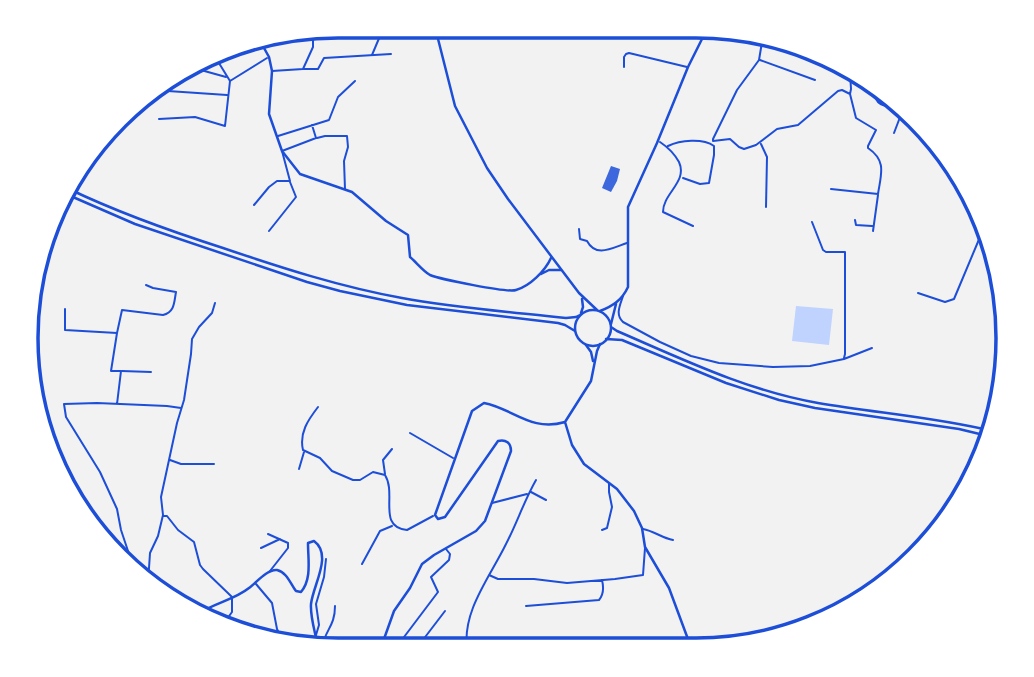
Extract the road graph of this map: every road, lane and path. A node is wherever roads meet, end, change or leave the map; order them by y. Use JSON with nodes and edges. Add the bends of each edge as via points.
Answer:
{"nodes":[{"id":1,"x":379,"y":38,"type":"edge"},
{"id":2,"x":438,"y":38,"type":"edge"},
{"id":3,"x":702,"y":38,"type":"edge"},
{"id":4,"x":313,"y":40,"type":"edge"},
{"id":5,"x":761,"y":46,"type":"edge"},
{"id":6,"x":264,"y":48,"type":"edge"},
{"id":7,"x":391,"y":54,"type":"dead end"},
{"id":8,"x":371,"y":55,"type":"junction"},
{"id":9,"x":269,"y":57,"type":"junction"},
{"id":10,"x":759,"y":60,"type":"junction"},
{"id":11,"x":218,"y":63,"type":"edge"},
{"id":12,"x":624,"y":66,"type":"dead end"},
{"id":13,"x":688,"y":67,"type":"junction"},
{"id":14,"x":303,"y":69,"type":"junction"},
{"id":15,"x":203,"y":71,"type":"edge"},
{"id":16,"x":272,"y":71,"type":"junction"},
{"id":17,"x":226,"y":78,"type":"junction"},
{"id":18,"x":815,"y":80,"type":"dead end"},
{"id":19,"x":230,"y":81,"type":"junction"},
{"id":20,"x":355,"y":81,"type":"dead end"},
{"id":21,"x":851,"y":82,"type":"edge"},
{"id":22,"x":169,"y":91,"type":"edge"},
{"id":23,"x":850,"y":94,"type":"junction"},
{"id":24,"x":228,"y":95,"type":"junction"},
{"id":25,"x":159,"y":119,"type":"dead end"},
{"id":26,"x":899,"y":119,"type":"edge"},
{"id":27,"x":312,"y":125,"type":"junction"},
{"id":28,"x":894,"y":133,"type":"dead end"},
{"id":29,"x":277,"y":136,"type":"junction"},
{"id":30,"x":316,"y":138,"type":"junction"},
{"id":31,"x":658,"y":141,"type":"junction"},
{"id":32,"x":760,"y":143,"type":"junction"},
{"id":33,"x":667,"y":147,"type":"junction"},
{"id":34,"x":282,"y":151,"type":"junction"},
{"id":35,"x":681,"y":178,"type":"junction"},
{"id":36,"x":290,"y":181,"type":"junction"},
{"id":37,"x":831,"y":188,"type":"dead end"},
{"id":38,"x":345,"y":189,"type":"junction"},
{"id":39,"x":77,"y":192,"type":"edge"},
{"id":40,"x":878,"y":194,"type":"junction"},
{"id":41,"x":74,"y":197,"type":"edge"},
{"id":42,"x":254,"y":205,"type":"dead end"},
{"id":43,"x":766,"y":207,"type":"dead end"},
{"id":44,"x":855,"y":220,"type":"dead end"},
{"id":45,"x":811,"y":222,"type":"dead end"},
{"id":46,"x":694,"y":226,"type":"dead end"},
{"id":47,"x":873,"y":226,"type":"junction"},
{"id":48,"x":579,"y":229,"type":"dead end"},
{"id":49,"x":269,"y":231,"type":"dead end"},
{"id":50,"x":873,"y":231,"type":"dead end"},
{"id":51,"x":979,"y":239,"type":"edge"},
{"id":52,"x":628,"y":243,"type":"junction"},
{"id":53,"x":551,"y":258,"type":"junction"},
{"id":54,"x":561,"y":270,"type":"junction"},
{"id":55,"x":538,"y":275,"type":"junction"},
{"id":56,"x":146,"y":285,"type":"dead end"},
{"id":57,"x":918,"y":293,"type":"dead end"},
{"id":58,"x":624,"y":295,"type":"junction"},
{"id":59,"x":581,"y":296,"type":"junction"},
{"id":60,"x":215,"y":303,"type":"dead end"},
{"id":61,"x":616,"y":304,"type":"junction"},
{"id":62,"x":65,"y":309,"type":"dead end"},
{"id":63,"x":599,"y":311,"type":"junction"},
{"id":64,"x":580,"y":315,"type":"junction"},
{"id":65,"x":611,"y":326,"type":"junction"},
{"id":66,"x":575,"y":331,"type":"junction"},
{"id":67,"x":117,"y":333,"type":"junction"},
{"id":68,"x":606,"y":340,"type":"junction"},
{"id":69,"x":600,"y":344,"type":"junction"},
{"id":70,"x":586,"y":345,"type":"junction"},
{"id":71,"x":872,"y":348,"type":"dead end"},
{"id":72,"x":844,"y":359,"type":"junction"},
{"id":73,"x":594,"y":363,"type":"junction"},
{"id":74,"x":121,"y":371,"type":"junction"},
{"id":75,"x":150,"y":372,"type":"dead end"},
{"id":76,"x":117,"y":405,"type":"junction"},
{"id":77,"x":318,"y":407,"type":"dead end"},
{"id":78,"x":181,"y":408,"type":"junction"},
{"id":79,"x":565,"y":422,"type":"junction"},
{"id":80,"x":982,"y":429,"type":"edge"},
{"id":81,"x":410,"y":433,"type":"dead end"},
{"id":82,"x":980,"y":434,"type":"edge"},
{"id":83,"x":392,"y":449,"type":"dead end"},
{"id":84,"x":304,"y":451,"type":"junction"},
{"id":85,"x":454,"y":458,"type":"junction"},
{"id":86,"x":169,"y":460,"type":"junction"},
{"id":87,"x":214,"y":464,"type":"dead end"},
{"id":88,"x":299,"y":469,"type":"dead end"},
{"id":89,"x":385,"y":475,"type":"junction"},
{"id":90,"x":536,"y":480,"type":"dead end"},
{"id":91,"x":609,"y":483,"type":"junction"},
{"id":92,"x":529,"y":493,"type":"junction"},
{"id":93,"x":546,"y":500,"type":"dead end"},
{"id":94,"x":492,"y":503,"type":"junction"},
{"id":95,"x":163,"y":515,"type":"junction"},
{"id":96,"x":435,"y":515,"type":"junction"},
{"id":97,"x":393,"y":525,"type":"junction"},
{"id":98,"x":642,"y":528,"type":"junction"},
{"id":99,"x":602,"y":530,"type":"dead end"},
{"id":100,"x":268,"y":534,"type":"dead end"},
{"id":101,"x":281,"y":539,"type":"junction"},
{"id":102,"x":673,"y":540,"type":"dead end"},
{"id":103,"x":645,"y":547,"type":"junction"},
{"id":104,"x":261,"y":548,"type":"dead end"},
{"id":105,"x":446,"y":548,"type":"junction"},
{"id":106,"x":129,"y":553,"type":"edge"},
{"id":107,"x":326,"y":559,"type":"dead end"},
{"id":108,"x":362,"y":564,"type":"dead end"},
{"id":109,"x":149,"y":571,"type":"edge"},
{"id":110,"x":269,"y":572,"type":"junction"},
{"id":111,"x":489,"y":575,"type":"junction"},
{"id":112,"x":602,"y":579,"type":"junction"},
{"id":113,"x":255,"y":583,"type":"junction"},
{"id":114,"x":232,"y":597,"type":"junction"},
{"id":115,"x":335,"y":606,"type":"dead end"},
{"id":116,"x":526,"y":606,"type":"dead end"},
{"id":117,"x":206,"y":608,"type":"edge"},
{"id":118,"x":445,"y":611,"type":"dead end"},
{"id":119,"x":228,"y":618,"type":"edge"},
{"id":120,"x":279,"y":633,"type":"edge"},
{"id":121,"x":316,"y":636,"type":"joint"},
{"id":122,"x":324,"y":638,"type":"edge"},
{"id":123,"x":384,"y":638,"type":"edge"},
{"id":124,"x":403,"y":638,"type":"edge"},
{"id":125,"x":424,"y":638,"type":"edge"},
{"id":126,"x":467,"y":638,"type":"edge"},
{"id":127,"x":688,"y":638,"type":"edge"}],
"edges":[{"from":1,"to":8,"type":"street"},
{"from":2,"to":53,"type":"main road","via":[[460,117],[487,168]]},
{"from":3,"to":13,"type":"main road"},
{"from":4,"to":14,"type":"street"},
{"from":5,"to":10,"type":"street"},
{"from":6,"to":9,"type":"main road"},
{"from":7,"to":8,"type":"street"},
{"from":8,"to":14,"type":"street","via":[[324,58],[318,69]]},
{"from":9,"to":16,"type":"main road"},
{"from":9,"to":19,"type":"street"},
{"from":10,"to":18,"type":"street"},
{"from":10,"to":32,"type":"street","via":[[737,90],[713,141],[732,140],[744,149]]},
{"from":11,"to":17,"type":"street"},
{"from":12,"to":13,"type":"street","via":[[629,53]]},
{"from":13,"to":31,"type":"main road"},
{"from":14,"to":16,"type":"street"},
{"from":15,"to":17,"type":"street"},
{"from":16,"to":29,"type":"main road","via":[[270,114]]},
{"from":17,"to":19,"type":"street"},
{"from":19,"to":24,"type":"street"},
{"from":20,"to":27,"type":"street","via":[[338,97],[329,120]]},
{"from":21,"to":23,"type":"street"},
{"from":22,"to":24,"type":"street"},
{"from":23,"to":32,"type":"street","via":[[838,91],[798,125],[777,129]]},
{"from":23,"to":40,"type":"street","via":[[856,118],[876,130],[868,146],[881,167]]},
{"from":24,"to":25,"type":"street","via":[[225,126],[195,117]]},
{"from":26,"to":28,"type":"street"},
{"from":27,"to":29,"type":"street"},
{"from":27,"to":30,"type":"street"},
{"from":29,"to":34,"type":"main road"},
{"from":30,"to":34,"type":"street"},
{"from":30,"to":38,"type":"street","via":[[347,136]]},
{"from":31,"to":33,"type":"street"},
{"from":31,"to":52,"type":"main road","via":[[628,207]]},
{"from":32,"to":43,"type":"street","via":[[767,157]]},
{"from":33,"to":35,"type":"street","via":[[682,169]]},
{"from":33,"to":35,"type":"street","via":[[689,141],[714,146],[709,183]]},
{"from":34,"to":36,"type":"street"},
{"from":34,"to":38,"type":"main road","via":[[300,174]]},
{"from":35,"to":46,"type":"street","via":[[663,211]]},
{"from":36,"to":42,"type":"street","via":[[277,181]]},
{"from":36,"to":49,"type":"street","via":[[296,197]]},
{"from":37,"to":40,"type":"street"},
{"from":38,"to":55,"type":"main road","via":[[408,235],[410,257],[429,275],[513,291]]},
{"from":39,"to":64,"type":"main road","via":[[143,221],[340,284],[452,305],[566,318]]},
{"from":40,"to":47,"type":"street"},
{"from":41,"to":66,"type":"main road","via":[[135,224],[340,291],[407,305],[558,323]]},
{"from":44,"to":47,"type":"street","via":[[856,225]]},
{"from":45,"to":72,"type":"street","via":[[826,253],[845,252]]},
{"from":47,"to":50,"type":"street"},
{"from":48,"to":52,"type":"street","via":[[580,239],[595,250]]},
{"from":51,"to":57,"type":"street","via":[[954,299],[945,302]]},
{"from":52,"to":58,"type":"main road"},
{"from":53,"to":54,"type":"main road"},
{"from":53,"to":55,"type":"main road"},
{"from":54,"to":55,"type":"main road"},
{"from":54,"to":59,"type":"main road"},
{"from":56,"to":67,"type":"street","via":[[176,292],[173,311],[163,315],[122,310]]},
{"from":58,"to":61,"type":"main road"},
{"from":58,"to":72,"type":"street","via":[[618,314],[623,322],[703,360],[773,367]]},
{"from":59,"to":63,"type":"main road"},
{"from":59,"to":64,"type":"main road"},
{"from":60,"to":78,"type":"street","via":[[192,340]]},
{"from":61,"to":63,"type":"main road"},
{"from":61,"to":65,"type":"main road"},
{"from":62,"to":67,"type":"street","via":[[65,330]]},
{"from":63,"to":64,"type":"main road"},
{"from":63,"to":65,"type":"main road"},
{"from":64,"to":66,"type":"main road"},
{"from":65,"to":68,"type":"main road"},
{"from":65,"to":80,"type":"main road","via":[[772,392]]},
{"from":66,"to":70,"type":"main road"},
{"from":67,"to":74,"type":"street","via":[[111,371]]},
{"from":68,"to":69,"type":"main road"},
{"from":68,"to":82,"type":"main road","via":[[622,340],[779,400]]},
{"from":69,"to":70,"type":"main road"},
{"from":69,"to":73,"type":"main road"},
{"from":70,"to":73,"type":"main road"},
{"from":71,"to":72,"type":"street"},
{"from":73,"to":79,"type":"main road","via":[[592,381]]},
{"from":74,"to":75,"type":"street"},
{"from":74,"to":76,"type":"street"},
{"from":76,"to":78,"type":"street"},
{"from":76,"to":106,"type":"street","via":[[64,404],[66,417],[117,509]]},
{"from":77,"to":84,"type":"street","via":[[302,435]]},
{"from":78,"to":86,"type":"street"},
{"from":79,"to":85,"type":"main road","via":[[537,424],[484,403],[472,411]]},
{"from":79,"to":91,"type":"main road","via":[[576,453]]},
{"from":81,"to":85,"type":"street"},
{"from":83,"to":89,"type":"street","via":[[383,460]]},
{"from":84,"to":88,"type":"street"},
{"from":84,"to":89,"type":"street","via":[[353,480],[371,472]]},
{"from":85,"to":96,"type":"main road"},
{"from":86,"to":87,"type":"street"},
{"from":86,"to":95,"type":"street"},
{"from":89,"to":97,"type":"street","via":[[390,484]]},
{"from":90,"to":92,"type":"street"},
{"from":91,"to":98,"type":"main road","via":[[634,510]]},
{"from":91,"to":99,"type":"street","via":[[612,511]]},
{"from":92,"to":93,"type":"street"},
{"from":92,"to":94,"type":"street"},
{"from":92,"to":111,"type":"street"},
{"from":94,"to":96,"type":"main road","via":[[511,452],[503,440],[488,453],[445,517]]},
{"from":94,"to":105,"type":"main road","via":[[476,531]]},
{"from":95,"to":109,"type":"street"},
{"from":95,"to":114,"type":"street","via":[[194,542],[200,565]]},
{"from":96,"to":97,"type":"street","via":[[407,530]]},
{"from":97,"to":108,"type":"street","via":[[380,531]]},
{"from":98,"to":102,"type":"street"},
{"from":98,"to":103,"type":"main road"},
{"from":100,"to":101,"type":"street"},
{"from":101,"to":104,"type":"street"},
{"from":101,"to":110,"type":"street","via":[[288,548]]},
{"from":103,"to":112,"type":"street","via":[[643,575]]},
{"from":103,"to":127,"type":"main road","via":[[669,588]]},
{"from":105,"to":123,"type":"main road","via":[[422,564],[394,611]]},
{"from":105,"to":124,"type":"street","via":[[449,560],[431,577],[438,592]]},
{"from":107,"to":121,"type":"street","via":[[316,604]]},
{"from":110,"to":113,"type":"main road"},
{"from":110,"to":121,"type":"main road","via":[[281,571],[301,592],[308,579],[308,544],[314,541],[320,547],[311,605]]},
{"from":111,"to":112,"type":"street","via":[[567,583]]},
{"from":111,"to":126,"type":"street","via":[[467,627]]},
{"from":112,"to":116,"type":"street","via":[[599,600]]},
{"from":113,"to":114,"type":"main road"},
{"from":113,"to":120,"type":"street","via":[[272,603]]},
{"from":114,"to":117,"type":"main road"},
{"from":114,"to":119,"type":"street"},
{"from":115,"to":122,"type":"street","via":[[335,617]]},
{"from":118,"to":125,"type":"street"}]}
